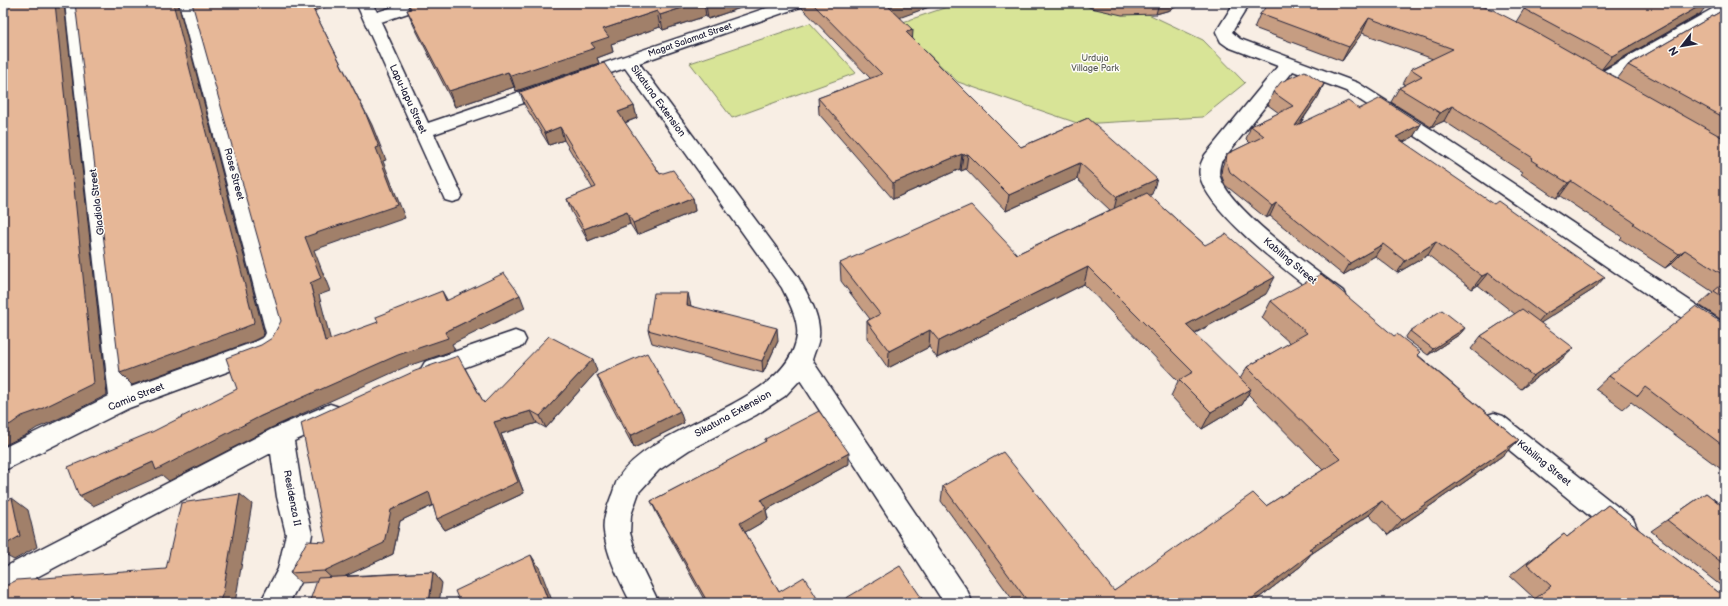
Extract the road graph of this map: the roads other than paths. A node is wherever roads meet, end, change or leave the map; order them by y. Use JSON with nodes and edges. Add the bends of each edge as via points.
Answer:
{"nodes":[{"id":1,"x":73,"y":3,"type":"edge"},
{"id":2,"x":187,"y":3,"type":"edge"},
{"id":3,"x":364,"y":3,"type":"edge"},
{"id":4,"x":423,"y":3,"type":"edge"},
{"id":5,"x":797,"y":3,"type":"edge"},
{"id":6,"x":1242,"y":3,"type":"edge"},
{"id":7,"x":1714,"y":9,"type":"edge"},
{"id":8,"x":372,"y":19,"type":"junction"},
{"id":9,"x":629,"y":61,"type":"junction"},
{"id":10,"x":1290,"y":63,"type":"junction"},
{"id":11,"x":1602,"y":79,"type":"edge"},
{"id":12,"x":423,"y":131,"type":"junction"},
{"id":13,"x":452,"y":195,"type":"dead end"},
{"id":14,"x":1348,"y":308,"type":"edge"},
{"id":15,"x":1725,"y":336,"type":"edge"},
{"id":16,"x":515,"y":340,"type":"dead end"},
{"id":17,"x":272,"y":343,"type":"joint"},
{"id":18,"x":801,"y":362,"type":"junction"},
{"id":19,"x":414,"y":375,"type":"edge"},
{"id":20,"x":121,"y":401,"type":"junction"},
{"id":21,"x":351,"y":404,"type":"edge"},
{"id":22,"x":1478,"y":410,"type":"edge"},
{"id":23,"x":281,"y":436,"type":"junction"},
{"id":24,"x":3,"y":460,"type":"edge"},
{"id":25,"x":1638,"y":539,"type":"edge"},
{"id":26,"x":3,"y":582,"type":"edge"},
{"id":27,"x":958,"y":599,"type":"dead end"},
{"id":28,"x":274,"y":603,"type":"edge"},
{"id":29,"x":645,"y":603,"type":"edge"}],
"edges":[{"from":1,"to":20,"type":"street","name":"Gladiola Street"},
{"from":2,"to":17,"type":"street","name":"Rose Street","via":[[278,334]]},
{"from":3,"to":8,"type":"street","name":"Lapu-lapu Street"},
{"from":4,"to":8,"type":"street"},
{"from":5,"to":9,"type":"street","name":"Magat Salamat Street"},
{"from":6,"to":10,"type":"street","via":[[1224,32],[1227,38],[1234,43]]},
{"from":7,"to":11,"type":"street"},
{"from":8,"to":12,"type":"street","name":"Lapu-lapu Street"},
{"from":9,"to":12,"type":"street","name":"Magat Salamat Street"},
{"from":9,"to":18,"type":"street","name":"Sikatuna Extension","via":[[790,283],[803,309],[808,336]]},
{"from":10,"to":14,"type":"street","name":"Kabiling Street","via":[[1212,160],[1209,174],[1215,189],[1228,206],[1299,269]]},
{"from":10,"to":15,"type":"street","via":[[1352,87]]},
{"from":12,"to":13,"type":"street","name":"Lapu-lapu Street"},
{"from":16,"to":19,"type":"street"},
{"from":17,"to":20,"type":"street","name":"Camia Street","via":[[262,349]]},
{"from":18,"to":27,"type":"street"},
{"from":18,"to":29,"type":"street","name":"Sikatuna Extension","via":[[787,380],[769,395],[659,455],[634,477],[619,502],[616,532],[624,558]]},
{"from":20,"to":24,"type":"street","name":"Camia Street"},
{"from":21,"to":23,"type":"street"},
{"from":22,"to":25,"type":"street","name":"Kabiling Street"},
{"from":23,"to":26,"type":"street"},
{"from":23,"to":28,"type":"street","name":"Residenza II","via":[[290,497],[299,534],[291,573]]}]}
